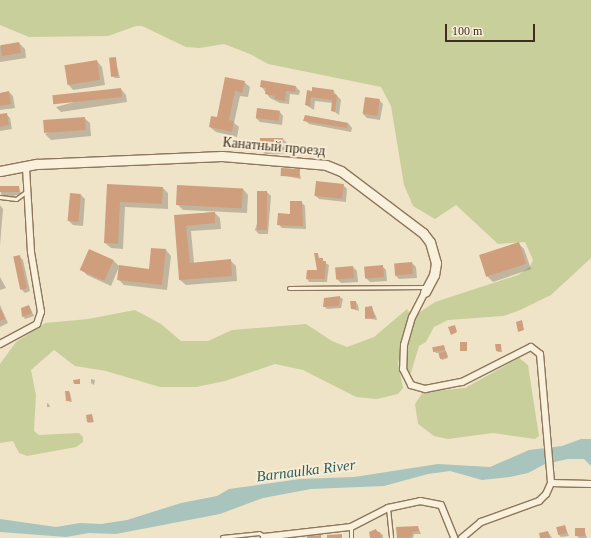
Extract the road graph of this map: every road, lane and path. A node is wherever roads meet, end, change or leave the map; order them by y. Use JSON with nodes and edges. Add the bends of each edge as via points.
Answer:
{"nodes":[{"id":1,"x":26,"y":167,"type":"junction"},
{"id":2,"x":0,"y":171,"type":"edge"},
{"id":3,"x":27,"y":191,"type":"junction"},
{"id":4,"x":0,"y":197,"type":"edge"},
{"id":5,"x":289,"y":288,"type":"dead end"},
{"id":6,"x":427,"y":289,"type":"junction"},
{"id":7,"x":0,"y":344,"type":"edge"},
{"id":8,"x":551,"y":483,"type":"junction"},
{"id":9,"x":591,"y":484,"type":"edge"},
{"id":10,"x":388,"y":508,"type":"junction"},
{"id":11,"x":351,"y":527,"type":"junction"},
{"id":12,"x":222,"y":537,"type":"dead end"},
{"id":13,"x":264,"y":537,"type":"edge"},
{"id":14,"x":351,"y":538,"type":"edge"},
{"id":15,"x":391,"y":538,"type":"edge"},
{"id":16,"x":454,"y":538,"type":"edge"},
{"id":17,"x":462,"y":538,"type":"edge"}],
"edges":[{"from":1,"to":2,"type":"street","name":"Канатный проезд"},
{"from":1,"to":3,"type":"street"},
{"from":1,"to":6,"type":"street","name":"Канатный проезд","via":[[92,160],[222,156],[326,164],[341,172],[424,233],[430,242],[436,263]]},
{"from":3,"to":4,"type":"lane","via":[[16,199]]},
{"from":3,"to":7,"type":"street","via":[[40,318],[37,324]]},
{"from":5,"to":6,"type":"lane"},
{"from":6,"to":8,"type":"street","name":"Канатный проезд","via":[[412,317],[404,345],[403,368],[411,385],[425,389],[462,382],[531,347],[537,349],[540,354]]},
{"from":8,"to":9,"type":"street"},
{"from":8,"to":17,"type":"street","via":[[539,501],[481,522]]},
{"from":10,"to":11,"type":"street"},
{"from":10,"to":15,"type":"lane"},
{"from":10,"to":16,"type":"street","via":[[420,501],[441,505]]},
{"from":11,"to":13,"type":"street"},
{"from":11,"to":14,"type":"lane"},
{"from":12,"to":13,"type":"lane","via":[[260,533]]}]}
